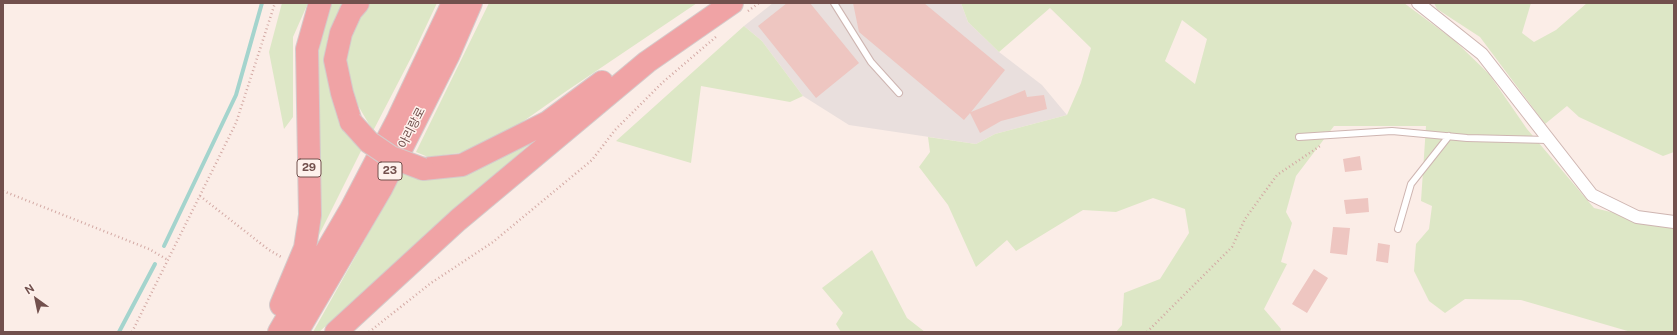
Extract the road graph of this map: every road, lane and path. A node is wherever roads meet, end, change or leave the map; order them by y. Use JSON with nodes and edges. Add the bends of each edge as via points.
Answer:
{"nodes":[{"id":1,"x":275,"y":3,"type":"edge"},
{"id":2,"x":320,"y":3,"type":"edge"},
{"id":3,"x":358,"y":3,"type":"edge"},
{"id":4,"x":453,"y":3,"type":"edge"},
{"id":5,"x":471,"y":3,"type":"edge"},
{"id":6,"x":716,"y":3,"type":"edge"},
{"id":7,"x":758,"y":3,"type":"edge"},
{"id":8,"x":834,"y":3,"type":"edge"},
{"id":9,"x":1418,"y":3,"type":"edge"},
{"id":10,"x":737,"y":9,"type":"edge"},
{"id":11,"x":720,"y":33,"type":"dead end"},
{"id":12,"x":900,"y":93,"type":"dead end"},
{"id":13,"x":1341,"y":134,"type":"junction"},
{"id":14,"x":1449,"y":136,"type":"junction"},
{"id":15,"x":1299,"y":137,"type":"dead end"},
{"id":16,"x":1548,"y":140,"type":"junction"},
{"id":17,"x":3,"y":191,"type":"edge"},
{"id":18,"x":200,"y":196,"type":"junction"},
{"id":19,"x":1674,"y":222,"type":"edge"},
{"id":20,"x":1398,"y":229,"type":"dead end"},
{"id":21,"x":168,"y":260,"type":"junction"},
{"id":22,"x":287,"y":260,"type":"dead end"},
{"id":23,"x":286,"y":331,"type":"edge"},
{"id":24,"x":132,"y":332,"type":"edge"},
{"id":25,"x":336,"y":332,"type":"edge"},
{"id":26,"x":369,"y":332,"type":"edge"},
{"id":27,"x":1147,"y":332,"type":"edge"}],
"edges":[{"from":1,"to":18,"type":"path","via":[[236,123]]},
{"from":2,"to":23,"type":"highway","number":"29","via":[[307,49],[310,215],[305,248],[277,314]]},
{"from":3,"to":6,"type":"highway","bridge":true,"via":[[351,11],[341,33],[335,60],[351,122],[369,142],[391,157],[423,168],[462,165],[548,122],[636,57]]},
{"from":4,"to":23,"type":"highway","name":"아리랑로","number":"23","via":[[391,133]]},
{"from":5,"to":23,"type":"highway","name":"아리랑로","number":"23","via":[[449,54],[381,189]]},
{"from":7,"to":10,"type":"path"},
{"from":8,"to":12,"type":"lane","via":[[871,62]]},
{"from":9,"to":16,"type":"street","via":[[1482,54]]},
{"from":10,"to":25,"type":"highway","via":[[647,62],[458,220]]},
{"from":11,"to":26,"type":"path","via":[[663,82],[615,130],[592,160],[493,242],[431,284]]},
{"from":13,"to":14,"type":"lane","via":[[1392,131]]},
{"from":13,"to":15,"type":"lane"},
{"from":13,"to":27,"type":"path","via":[[1309,152],[1277,175],[1245,219],[1232,247]]},
{"from":14,"to":16,"type":"lane"},
{"from":14,"to":20,"type":"lane","via":[[1412,184]]},
{"from":16,"to":19,"type":"street","via":[[1592,195],[1637,217]]},
{"from":17,"to":21,"type":"path","via":[[149,249]]},
{"from":18,"to":21,"type":"path"},
{"from":18,"to":22,"type":"path","via":[[269,250]]},
{"from":21,"to":24,"type":"path"}]}
